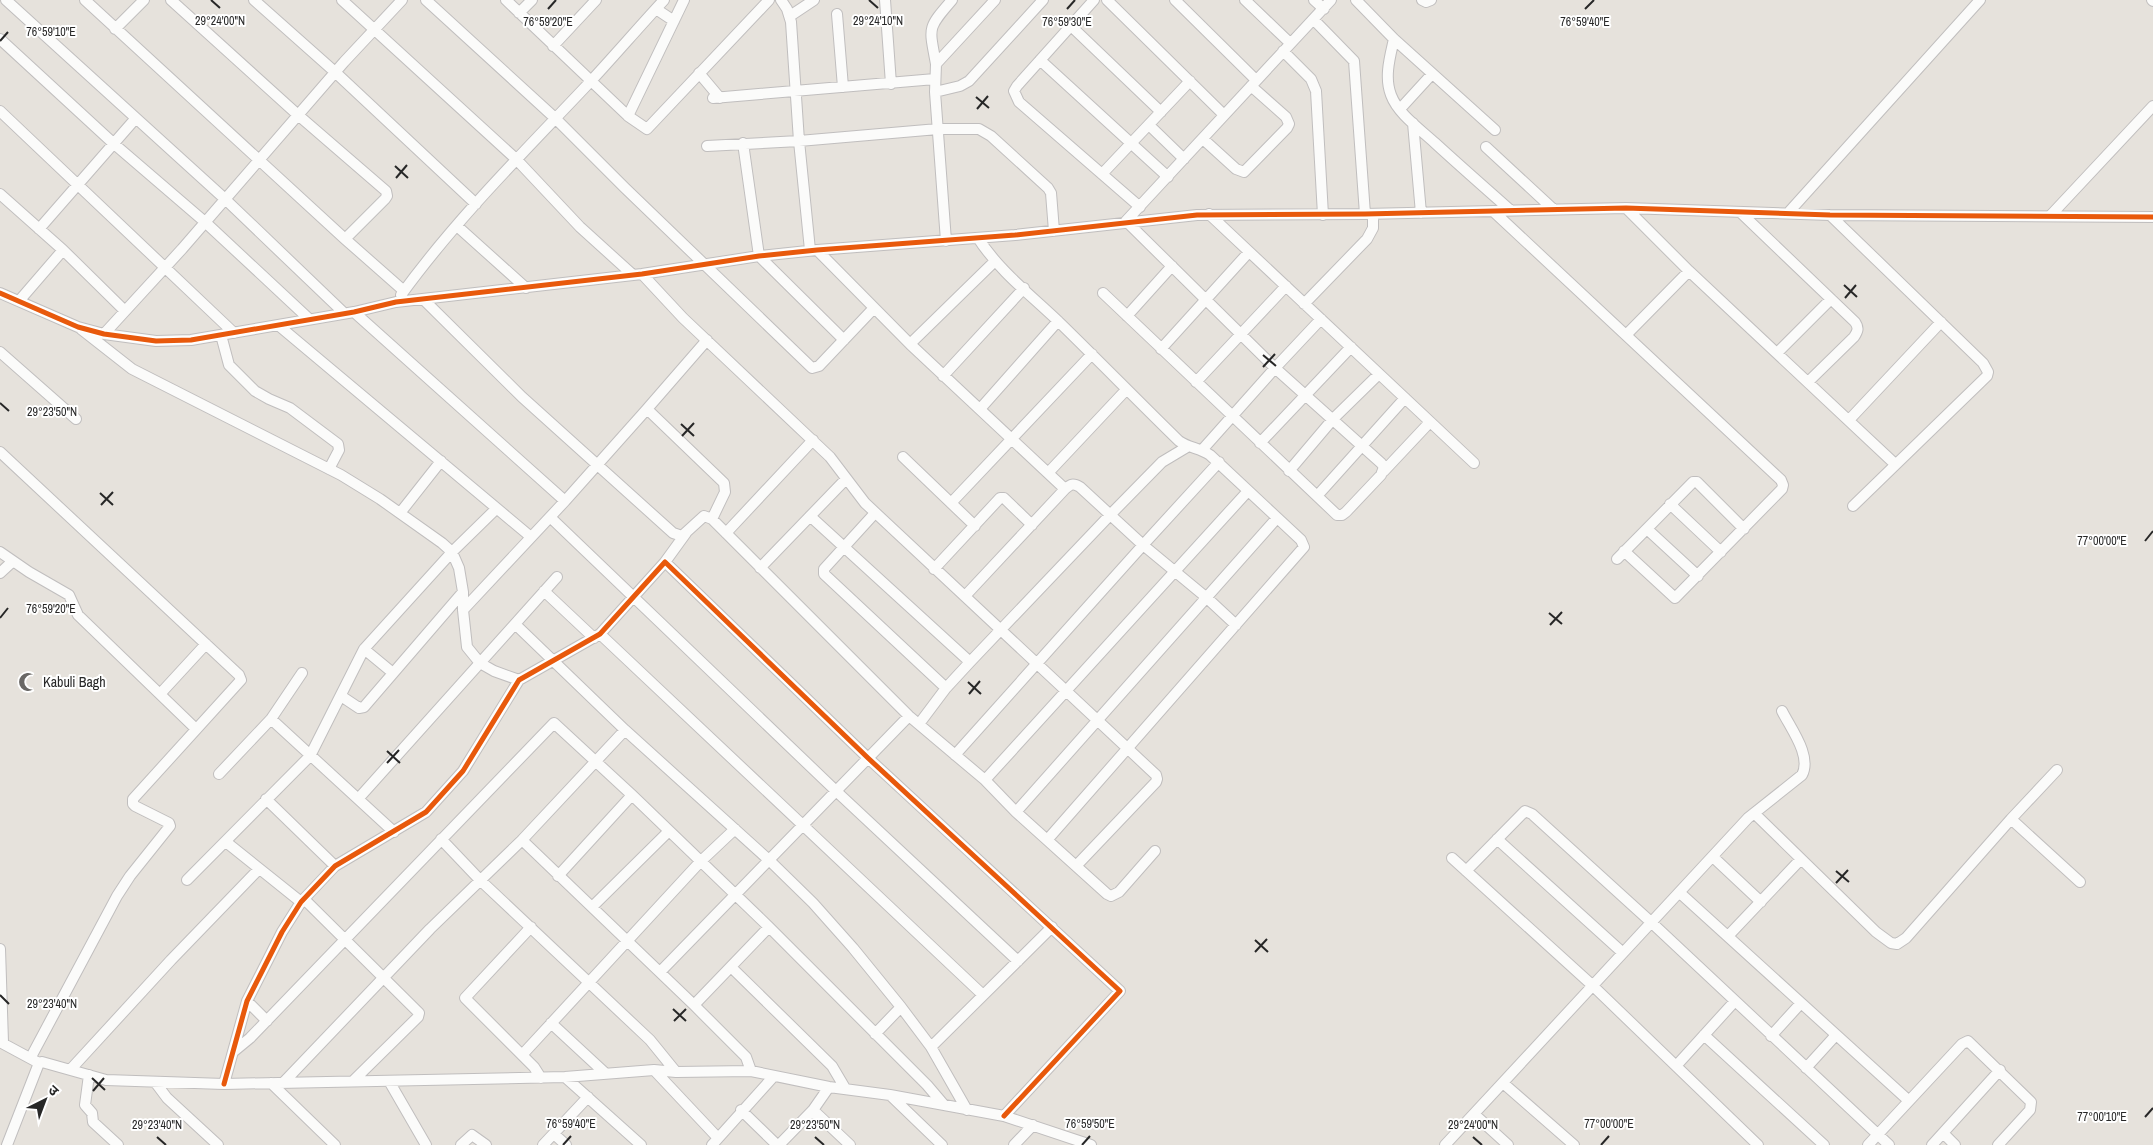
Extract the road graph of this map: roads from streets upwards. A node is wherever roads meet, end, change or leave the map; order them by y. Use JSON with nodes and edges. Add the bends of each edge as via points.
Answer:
{"nodes":[{"id":1,"x":6,"y":0,"type":"edge"},
{"id":2,"x":85,"y":0,"type":"edge"},
{"id":3,"x":144,"y":0,"type":"edge"},
{"id":4,"x":171,"y":0,"type":"edge"},
{"id":5,"x":254,"y":0,"type":"edge"},
{"id":6,"x":342,"y":0,"type":"edge"},
{"id":7,"x":402,"y":0,"type":"edge"},
{"id":8,"x":426,"y":0,"type":"edge"},
{"id":9,"x":506,"y":0,"type":"edge"},
{"id":10,"x":532,"y":0,"type":"edge"},
{"id":11,"x":596,"y":0,"type":"edge"},
{"id":12,"x":664,"y":0,"type":"edge"},
{"id":13,"x":684,"y":0,"type":"edge"},
{"id":14,"x":769,"y":0,"type":"edge"},
{"id":15,"x":781,"y":0,"type":"edge"},
{"id":16,"x":814,"y":0,"type":"edge"},
{"id":17,"x":885,"y":0,"type":"edge"},
{"id":18,"x":952,"y":0,"type":"edge"},
{"id":19,"x":995,"y":0,"type":"edge"},
{"id":20,"x":1043,"y":0,"type":"edge"},
{"id":21,"x":1094,"y":0,"type":"edge"},
{"id":22,"x":1107,"y":0,"type":"edge"},
{"id":23,"x":1174,"y":0,"type":"edge"},
{"id":24,"x":1245,"y":0,"type":"edge"},
{"id":25,"x":1314,"y":0,"type":"edge"},
{"id":26,"x":1331,"y":0,"type":"edge"},
{"id":27,"x":1356,"y":0,"type":"edge"},
{"id":28,"x":1422,"y":0,"type":"edge"},
{"id":29,"x":1431,"y":0,"type":"edge"},
{"id":30,"x":1980,"y":0,"type":"edge"},
{"id":31,"x":1324,"y":8,"type":"junction"},
{"id":32,"x":656,"y":9,"type":"junction"},
{"id":33,"x":519,"y":13,"type":"junction"},
{"id":34,"x":837,"y":14,"type":"dead end"},
{"id":35,"x":790,"y":16,"type":"junction"},
{"id":36,"x":1314,"y":20,"type":"junction"},
{"id":37,"x":674,"y":21,"type":"junction"},
{"id":38,"x":1071,"y":26,"type":"junction"},
{"id":39,"x":115,"y":29,"type":"junction"},
{"id":40,"x":374,"y":29,"type":"junction"},
{"id":41,"x":0,"y":39,"type":"edge"},
{"id":42,"x":1394,"y":39,"type":"junction"},
{"id":43,"x":553,"y":46,"type":"junction"},
{"id":44,"x":1287,"y":47,"type":"junction"},
{"id":45,"x":1040,"y":60,"type":"junction"},
{"id":46,"x":936,"y":64,"type":"junction"},
{"id":47,"x":335,"y":72,"type":"junction"},
{"id":48,"x":699,"y":73,"type":"junction"},
{"id":49,"x":1432,"y":74,"type":"junction"},
{"id":50,"x":935,"y":80,"type":"junction"},
{"id":51,"x":591,"y":81,"type":"junction"},
{"id":52,"x":1190,"y":82,"type":"junction"},
{"id":53,"x":1254,"y":83,"type":"junction"},
{"id":54,"x":891,"y":84,"type":"junction"},
{"id":55,"x":843,"y":87,"type":"junction"},
{"id":56,"x":796,"y":91,"type":"junction"},
{"id":57,"x":936,"y":92,"type":"junction"},
{"id":58,"x":2153,"y":106,"type":"edge"},
{"id":59,"x":1400,"y":109,"type":"junction"},
{"id":60,"x":0,"y":111,"type":"edge"},
{"id":61,"x":1161,"y":112,"type":"junction"},
{"id":62,"x":298,"y":115,"type":"junction"},
{"id":63,"x":1224,"y":115,"type":"junction"},
{"id":64,"x":628,"y":116,"type":"junction"},
{"id":65,"x":136,"y":118,"type":"junction"},
{"id":66,"x":555,"y":118,"type":"junction"},
{"id":67,"x":1413,"y":123,"type":"junction"},
{"id":68,"x":1149,"y":125,"type":"junction"},
{"id":69,"x":938,"y":129,"type":"junction"},
{"id":70,"x":1495,"y":130,"type":"dead end"},
{"id":71,"x":1203,"y":139,"type":"junction"},
{"id":72,"x":799,"y":140,"type":"junction"},
{"id":73,"x":113,"y":143,"type":"junction"},
{"id":74,"x":743,"y":143,"type":"junction"},
{"id":75,"x":1131,"y":143,"type":"junction"},
{"id":76,"x":707,"y":146,"type":"dead end"},
{"id":77,"x":1486,"y":147,"type":"dead end"},
{"id":78,"x":260,"y":158,"type":"junction"},
{"id":79,"x":516,"y":159,"type":"junction"},
{"id":80,"x":1184,"y":159,"type":"junction"},
{"id":81,"x":1102,"y":174,"type":"junction"},
{"id":82,"x":1168,"y":177,"type":"junction"},
{"id":83,"x":78,"y":183,"type":"junction"},
{"id":84,"x":0,"y":194,"type":"edge"},
{"id":85,"x":225,"y":200,"type":"junction"},
{"id":86,"x":476,"y":204,"type":"junction"},
{"id":87,"x":1140,"y":207,"type":"junction"},
{"id":88,"x":1626,"y":208,"type":"junction"},
{"id":89,"x":1509,"y":209,"type":"junction"},
{"id":90,"x":1553,"y":209,"type":"junction"},
{"id":91,"x":1493,"y":211,"type":"junction"},
{"id":92,"x":1740,"y":212,"type":"junction"},
{"id":93,"x":1421,"y":213,"type":"junction"},
{"id":94,"x":1788,"y":213,"type":"junction"},
{"id":95,"x":1209,"y":214,"type":"junction"},
{"id":96,"x":1369,"y":214,"type":"junction"},
{"id":97,"x":1323,"y":215,"type":"junction"},
{"id":98,"x":1830,"y":215,"type":"junction"},
{"id":99,"x":2050,"y":216,"type":"junction"},
{"id":100,"x":2153,"y":217,"type":"edge"},
{"id":101,"x":1126,"y":221,"type":"junction"},
{"id":102,"x":205,"y":222,"type":"junction"},
{"id":103,"x":457,"y":226,"type":"junction"},
{"id":104,"x":39,"y":228,"type":"junction"},
{"id":105,"x":1054,"y":231,"type":"junction"},
{"id":106,"x":978,"y":238,"type":"junction"},
{"id":107,"x":345,"y":239,"type":"junction"},
{"id":108,"x":946,"y":241,"type":"junction"},
{"id":109,"x":63,"y":250,"type":"junction"},
{"id":110,"x":813,"y":250,"type":"junction"},
{"id":111,"x":1249,"y":252,"type":"junction"},
{"id":112,"x":759,"y":256,"type":"junction"},
{"id":113,"x":995,"y":261,"type":"junction"},
{"id":114,"x":704,"y":266,"type":"junction"},
{"id":115,"x":1172,"y":266,"type":"junction"},
{"id":116,"x":165,"y":267,"type":"junction"},
{"id":117,"x":1689,"y":271,"type":"junction"},
{"id":118,"x":638,"y":274,"type":"junction"},
{"id":119,"x":1286,"y":286,"type":"junction"},
{"id":120,"x":526,"y":288,"type":"junction"},
{"id":121,"x":1024,"y":288,"type":"junction"},
{"id":122,"x":404,"y":291,"type":"junction"},
{"id":123,"x":1103,"y":293,"type":"dead end"},
{"id":124,"x":0,"y":294,"type":"edge"},
{"id":125,"x":423,"y":299,"type":"junction"},
{"id":126,"x":1832,"y":299,"type":"junction"},
{"id":127,"x":1206,"y":300,"type":"junction"},
{"id":128,"x":20,"y":301,"type":"junction"},
{"id":129,"x":396,"y":302,"type":"junction"},
{"id":130,"x":1304,"y":304,"type":"junction"},
{"id":131,"x":874,"y":308,"type":"junction"},
{"id":132,"x":124,"y":310,"type":"junction"},
{"id":133,"x":349,"y":312,"type":"junction"},
{"id":134,"x":1127,"y":316,"type":"junction"},
{"id":135,"x":308,"y":318,"type":"junction"},
{"id":136,"x":1321,"y":319,"type":"junction"},
{"id":137,"x":1058,"y":321,"type":"junction"},
{"id":138,"x":1941,"y":322,"type":"junction"},
{"id":139,"x":278,"y":325,"type":"junction"},
{"id":140,"x":78,"y":327,"type":"junction"},
{"id":141,"x":234,"y":333,"type":"junction"},
{"id":142,"x":104,"y":334,"type":"junction"},
{"id":143,"x":1241,"y":334,"type":"junction"},
{"id":144,"x":221,"y":335,"type":"junction"},
{"id":145,"x":1626,"y":335,"type":"junction"},
{"id":146,"x":707,"y":340,"type":"junction"},
{"id":147,"x":844,"y":340,"type":"junction"},
{"id":148,"x":910,"y":344,"type":"junction"},
{"id":149,"x":1351,"y":347,"type":"junction"},
{"id":150,"x":1161,"y":349,"type":"junction"},
{"id":151,"x":0,"y":352,"type":"edge"},
{"id":152,"x":1777,"y":353,"type":"junction"},
{"id":153,"x":1092,"y":354,"type":"junction"},
{"id":154,"x":1275,"y":368,"type":"junction"},
{"id":155,"x":1379,"y":374,"type":"junction"},
{"id":156,"x":943,"y":376,"type":"junction"},
{"id":157,"x":1196,"y":382,"type":"junction"},
{"id":158,"x":1808,"y":382,"type":"junction"},
{"id":159,"x":1126,"y":390,"type":"junction"},
{"id":160,"x":1305,"y":395,"type":"junction"},
{"id":161,"x":1405,"y":398,"type":"junction"},
{"id":162,"x":647,"y":409,"type":"junction"},
{"id":163,"x":980,"y":409,"type":"junction"},
{"id":164,"x":1232,"y":416,"type":"junction"},
{"id":165,"x":76,"y":419,"type":"dead end"},
{"id":166,"x":1333,"y":419,"type":"junction"},
{"id":167,"x":1849,"y":420,"type":"junction"},
{"id":168,"x":1430,"y":422,"type":"junction"},
{"id":169,"x":1013,"y":439,"type":"junction"},
{"id":170,"x":814,"y":440,"type":"junction"},
{"id":171,"x":1260,"y":443,"type":"junction"},
{"id":172,"x":1361,"y":444,"type":"junction"},
{"id":173,"x":1187,"y":447,"type":"junction"},
{"id":174,"x":1202,"y":450,"type":"junction"},
{"id":175,"x":0,"y":452,"type":"edge"},
{"id":176,"x":903,"y":457,"type":"dead end"},
{"id":177,"x":441,"y":461,"type":"junction"},
{"id":178,"x":1219,"y":462,"type":"junction"},
{"id":179,"x":597,"y":463,"type":"junction"},
{"id":180,"x":1474,"y":463,"type":"dead end"},
{"id":181,"x":1895,"y":464,"type":"junction"},
{"id":182,"x":329,"y":469,"type":"junction"},
{"id":183,"x":1289,"y":471,"type":"junction"},
{"id":184,"x":1384,"y":471,"type":"junction"},
{"id":185,"x":1048,"y":473,"type":"junction"},
{"id":186,"x":846,"y":479,"type":"junction"},
{"id":187,"x":1065,"y":490,"type":"junction"},
{"id":188,"x":1248,"y":491,"type":"junction"},
{"id":189,"x":1317,"y":496,"type":"junction"},
{"id":190,"x":565,"y":501,"type":"junction"},
{"id":191,"x":951,"y":503,"type":"junction"},
{"id":192,"x":1670,"y":504,"type":"junction"},
{"id":193,"x":1853,"y":506,"type":"dead end"},
{"id":194,"x":496,"y":509,"type":"junction"},
{"id":195,"x":400,"y":513,"type":"junction"},
{"id":196,"x":875,"y":513,"type":"junction"},
{"id":197,"x":1111,"y":514,"type":"junction"},
{"id":198,"x":810,"y":516,"type":"junction"},
{"id":199,"x":550,"y":517,"type":"junction"},
{"id":200,"x":1277,"y":518,"type":"junction"},
{"id":201,"x":712,"y":520,"type":"junction"},
{"id":202,"x":1032,"y":524,"type":"junction"},
{"id":203,"x":975,"y":526,"type":"junction"},
{"id":204,"x":1647,"y":529,"type":"junction"},
{"id":205,"x":1744,"y":529,"type":"junction"},
{"id":206,"x":686,"y":533,"type":"junction"},
{"id":207,"x":726,"y":533,"type":"junction"},
{"id":208,"x":531,"y":537,"type":"junction"},
{"id":209,"x":1143,"y":545,"type":"junction"},
{"id":210,"x":844,"y":547,"type":"junction"},
{"id":211,"x":1624,"y":551,"type":"junction"},
{"id":212,"x":0,"y":552,"type":"edge"},
{"id":213,"x":452,"y":552,"type":"junction"},
{"id":214,"x":1721,"y":552,"type":"junction"},
{"id":215,"x":1617,"y":559,"type":"dead end"},
{"id":216,"x":13,"y":561,"type":"junction"},
{"id":217,"x":666,"y":562,"type":"junction"},
{"id":218,"x":760,"y":568,"type":"junction"},
{"id":219,"x":934,"y":570,"type":"junction"},
{"id":220,"x":1176,"y":572,"type":"junction"},
{"id":221,"x":0,"y":573,"type":"edge"},
{"id":222,"x":1698,"y":576,"type":"junction"},
{"id":223,"x":557,"y":578,"type":"dead end"},
{"id":224,"x":544,"y":591,"type":"junction"},
{"id":225,"x":463,"y":592,"type":"junction"},
{"id":226,"x":965,"y":596,"type":"junction"},
{"id":227,"x":635,"y":598,"type":"junction"},
{"id":228,"x":1207,"y":598,"type":"junction"},
{"id":229,"x":462,"y":610,"type":"junction"},
{"id":230,"x":515,"y":624,"type":"junction"},
{"id":231,"x":1236,"y":625,"type":"junction"},
{"id":232,"x":1001,"y":628,"type":"junction"},
{"id":233,"x":597,"y":636,"type":"junction"},
{"id":234,"x":206,"y":644,"type":"junction"},
{"id":235,"x":364,"y":649,"type":"junction"},
{"id":236,"x":552,"y":662,"type":"junction"},
{"id":237,"x":970,"y":662,"type":"junction"},
{"id":238,"x":480,"y":663,"type":"junction"},
{"id":239,"x":1037,"y":664,"type":"junction"},
{"id":240,"x":302,"y":673,"type":"dead end"},
{"id":241,"x":393,"y":673,"type":"junction"},
{"id":242,"x":519,"y":680,"type":"junction"},
{"id":243,"x":946,"y":688,"type":"junction"},
{"id":244,"x":1065,"y":692,"type":"junction"},
{"id":245,"x":160,"y":694,"type":"junction"},
{"id":246,"x":341,"y":696,"type":"junction"},
{"id":247,"x":1782,"y":711,"type":"dead end"},
{"id":248,"x":909,"y":716,"type":"junction"},
{"id":249,"x":271,"y":719,"type":"junction"},
{"id":250,"x":1098,"y":720,"type":"junction"},
{"id":251,"x":919,"y":724,"type":"junction"},
{"id":252,"x":196,"y":728,"type":"junction"},
{"id":253,"x":625,"y":730,"type":"junction"},
{"id":254,"x":1127,"y":748,"type":"junction"},
{"id":255,"x":955,"y":755,"type":"junction"},
{"id":256,"x":310,"y":756,"type":"junction"},
{"id":257,"x":868,"y":758,"type":"junction"},
{"id":258,"x":596,"y":760,"type":"junction"},
{"id":259,"x":2058,"y":770,"type":"dead end"},
{"id":260,"x":219,"y":774,"type":"dead end"},
{"id":261,"x":985,"y":780,"type":"junction"},
{"id":262,"x":836,"y":790,"type":"junction"},
{"id":263,"x":632,"y":795,"type":"junction"},
{"id":264,"x":266,"y":799,"type":"junction"},
{"id":265,"x":358,"y":799,"type":"junction"},
{"id":266,"x":1016,"y":812,"type":"junction"},
{"id":267,"x":1754,"y":813,"type":"junction"},
{"id":268,"x":2011,"y":819,"type":"junction"},
{"id":269,"x":802,"y":824,"type":"junction"},
{"id":270,"x":735,"y":829,"type":"junction"},
{"id":271,"x":669,"y":831,"type":"junction"},
{"id":272,"x":394,"y":832,"type":"junction"},
{"id":273,"x":441,"y":839,"type":"junction"},
{"id":274,"x":1497,"y":839,"type":"junction"},
{"id":275,"x":522,"y":840,"type":"junction"},
{"id":276,"x":1048,"y":840,"type":"junction"},
{"id":277,"x":226,"y":842,"type":"junction"},
{"id":278,"x":1155,"y":851,"type":"dead end"},
{"id":279,"x":1712,"y":857,"type":"junction"},
{"id":280,"x":1452,"y":858,"type":"dead end"},
{"id":281,"x":1801,"y":859,"type":"junction"},
{"id":282,"x":770,"y":861,"type":"junction"},
{"id":283,"x":700,"y":862,"type":"junction"},
{"id":284,"x":335,"y":866,"type":"junction"},
{"id":285,"x":1076,"y":866,"type":"junction"},
{"id":286,"x":259,"y":869,"type":"junction"},
{"id":287,"x":1466,"y":871,"type":"junction"},
{"id":288,"x":558,"y":876,"type":"junction"},
{"id":289,"x":187,"y":880,"type":"dead end"},
{"id":290,"x":480,"y":880,"type":"junction"},
{"id":291,"x":2080,"y":882,"type":"dead end"},
{"id":292,"x":1680,"y":892,"type":"junction"},
{"id":293,"x":736,"y":895,"type":"junction"},
{"id":294,"x":303,"y":900,"type":"junction"},
{"id":295,"x":1761,"y":902,"type":"junction"},
{"id":296,"x":592,"y":907,"type":"junction"},
{"id":297,"x":1652,"y":923,"type":"junction"},
{"id":298,"x":531,"y":927,"type":"junction"},
{"id":299,"x":769,"y":927,"type":"junction"},
{"id":300,"x":1052,"y":927,"type":"junction"},
{"id":301,"x":1728,"y":936,"type":"junction"},
{"id":302,"x":346,"y":940,"type":"junction"},
{"id":303,"x":626,"y":941,"type":"junction"},
{"id":304,"x":0,"y":949,"type":"edge"},
{"id":305,"x":1623,"y":953,"type":"junction"},
{"id":306,"x":1018,"y":961,"type":"junction"},
{"id":307,"x":732,"y":968,"type":"junction"},
{"id":308,"x":660,"y":972,"type":"junction"},
{"id":309,"x":384,"y":978,"type":"junction"},
{"id":310,"x":588,"y":981,"type":"junction"},
{"id":311,"x":1592,"y":985,"type":"junction"},
{"id":312,"x":984,"y":995,"type":"junction"},
{"id":313,"x":1735,"y":1001,"type":"junction"},
{"id":314,"x":247,"y":1002,"type":"junction"},
{"id":315,"x":1801,"y":1003,"type":"junction"},
{"id":316,"x":694,"y":1005,"type":"junction"},
{"id":317,"x":901,"y":1007,"type":"junction"},
{"id":318,"x":267,"y":1021,"type":"junction"},
{"id":319,"x":551,"y":1023,"type":"junction"},
{"id":320,"x":875,"y":1034,"type":"junction"},
{"id":321,"x":1704,"y":1034,"type":"junction"},
{"id":322,"x":1836,"y":1035,"type":"junction"},
{"id":323,"x":1771,"y":1036,"type":"junction"},
{"id":324,"x":2,"y":1042,"type":"edge"},
{"id":325,"x":931,"y":1047,"type":"junction"},
{"id":326,"x":233,"y":1052,"type":"junction"},
{"id":327,"x":522,"y":1055,"type":"junction"},
{"id":328,"x":35,"y":1060,"type":"junction"},
{"id":329,"x":1676,"y":1066,"type":"junction"},
{"id":330,"x":1806,"y":1068,"type":"junction"},
{"id":331,"x":71,"y":1069,"type":"junction"},
{"id":332,"x":654,"y":1070,"type":"junction"},
{"id":333,"x":2000,"y":1070,"type":"junction"},
{"id":334,"x":751,"y":1071,"type":"junction"},
{"id":335,"x":676,"y":1072,"type":"junction"},
{"id":336,"x":605,"y":1073,"type":"junction"},
{"id":337,"x":89,"y":1075,"type":"junction"},
{"id":338,"x":774,"y":1076,"type":"junction"},
{"id":339,"x":565,"y":1077,"type":"junction"},
{"id":340,"x":541,"y":1078,"type":"junction"},
{"id":341,"x":353,"y":1081,"type":"junction"},
{"id":342,"x":389,"y":1081,"type":"junction"},
{"id":343,"x":156,"y":1082,"type":"junction"},
{"id":344,"x":271,"y":1083,"type":"junction"},
{"id":345,"x":283,"y":1083,"type":"junction"},
{"id":346,"x":1503,"y":1083,"type":"junction"},
{"id":347,"x":224,"y":1084,"type":"junction"},
{"id":348,"x":829,"y":1087,"type":"junction"},
{"id":349,"x":845,"y":1088,"type":"junction"},
{"id":350,"x":890,"y":1095,"type":"junction"},
{"id":351,"x":588,"y":1097,"type":"junction"},
{"id":352,"x":1908,"y":1100,"type":"junction"},
{"id":353,"x":944,"y":1105,"type":"junction"},
{"id":354,"x":742,"y":1110,"type":"junction"},
{"id":355,"x":813,"y":1110,"type":"junction"},
{"id":356,"x":967,"y":1110,"type":"junction"},
{"id":357,"x":1474,"y":1114,"type":"junction"},
{"id":358,"x":1004,"y":1116,"type":"junction"},
{"id":359,"x":1033,"y":1125,"type":"junction"},
{"id":360,"x":1943,"y":1133,"type":"junction"},
{"id":361,"x":554,"y":1134,"type":"junction"},
{"id":362,"x":1877,"y":1134,"type":"junction"},
{"id":363,"x":715,"y":1142,"type":"edge"},
{"id":364,"x":7,"y":1145,"type":"edge"},
{"id":365,"x":117,"y":1145,"type":"edge"},
{"id":366,"x":218,"y":1145,"type":"edge"},
{"id":367,"x":335,"y":1145,"type":"edge"},
{"id":368,"x":426,"y":1145,"type":"edge"},
{"id":369,"x":461,"y":1145,"type":"edge"},
{"id":370,"x":486,"y":1145,"type":"edge"},
{"id":371,"x":543,"y":1145,"type":"edge"},
{"id":372,"x":566,"y":1145,"type":"edge"},
{"id":373,"x":641,"y":1145,"type":"edge"},
{"id":374,"x":778,"y":1145,"type":"edge"},
{"id":375,"x":850,"y":1145,"type":"edge"},
{"id":376,"x":942,"y":1145,"type":"edge"},
{"id":377,"x":1014,"y":1145,"type":"edge"},
{"id":378,"x":1090,"y":1145,"type":"edge"},
{"id":379,"x":1445,"y":1145,"type":"edge"},
{"id":380,"x":1508,"y":1145,"type":"edge"},
{"id":381,"x":1574,"y":1145,"type":"edge"},
{"id":382,"x":1758,"y":1145,"type":"edge"},
{"id":383,"x":1824,"y":1145,"type":"edge"},
{"id":384,"x":1868,"y":1145,"type":"edge"},
{"id":385,"x":1889,"y":1145,"type":"edge"},
{"id":386,"x":1932,"y":1145,"type":"edge"},
{"id":387,"x":1955,"y":1145,"type":"edge"},
{"id":388,"x":1998,"y":1145,"type":"edge"}],
"edges":[{"from":1,"to":65,"type":"street"},
{"from":2,"to":39,"type":"street"},
{"from":3,"to":39,"type":"street"},
{"from":4,"to":62,"type":"street"},
{"from":5,"to":47,"type":"street"},
{"from":6,"to":40,"type":"street"},
{"from":7,"to":40,"type":"street"},
{"from":8,"to":66,"type":"street"},
{"from":9,"to":33,"type":"street"},
{"from":10,"to":33,"type":"street"},
{"from":11,"to":43,"type":"street"},
{"from":12,"to":32,"type":"street"},
{"from":13,"to":37,"type":"street"},
{"from":14,"to":48,"type":"street"},
{"from":15,"to":35,"type":"street"},
{"from":16,"to":35,"type":"street"},
{"from":17,"to":54,"type":"street"},
{"from":18,"to":46,"type":"street","via":[[931,28]]},
{"from":19,"to":46,"type":"street"},
{"from":20,"to":57,"type":"street","via":[[969,81]]},
{"from":21,"to":38,"type":"street"},
{"from":22,"to":52,"type":"street"},
{"from":23,"to":53,"type":"street"},
{"from":24,"to":44,"type":"street"},
{"from":25,"to":31,"type":"street"},
{"from":26,"to":31,"type":"street"},
{"from":27,"to":42,"type":"street"},
{"from":28,"to":29,"type":"street"},
{"from":30,"to":94,"type":"street"},
{"from":31,"to":36,"type":"street"},
{"from":32,"to":37,"type":"street"},
{"from":32,"to":51,"type":"street"},
{"from":33,"to":43,"type":"street"},
{"from":34,"to":55,"type":"street"},
{"from":35,"to":56,"type":"street"},
{"from":36,"to":44,"type":"street"},
{"from":36,"to":96,"type":"street","via":[[1354,61]]},
{"from":37,"to":64,"type":"street"},
{"from":38,"to":45,"type":"street"},
{"from":38,"to":61,"type":"street"},
{"from":39,"to":78,"type":"street"},
{"from":40,"to":47,"type":"street"},
{"from":40,"to":79,"type":"street"},
{"from":41,"to":73,"type":"street"},
{"from":42,"to":49,"type":"street"},
{"from":42,"to":59,"type":"street","via":[[1388,84]]},
{"from":43,"to":51,"type":"street"},
{"from":44,"to":53,"type":"street"},
{"from":44,"to":97,"type":"street","via":[[1316,90]]},
{"from":45,"to":75,"type":"street"},
{"from":45,"to":81,"type":"street","via":[[1017,86],[1015,96]]},
{"from":46,"to":50,"type":"street"},
{"from":47,"to":62,"type":"street"},
{"from":47,"to":86,"type":"street"},
{"from":48,"to":56,"type":"street","via":[[717,98]]},
{"from":48,"to":64,"type":"street","via":[[646,128]]},
{"from":49,"to":59,"type":"street"},
{"from":49,"to":70,"type":"street"},
{"from":50,"to":54,"type":"street"},
{"from":50,"to":57,"type":"street"},
{"from":51,"to":64,"type":"street"},
{"from":51,"to":66,"type":"street"},
{"from":52,"to":61,"type":"street"},
{"from":52,"to":63,"type":"street"},
{"from":53,"to":63,"type":"street"},
{"from":53,"to":71,"type":"street","via":[[1286,117],[1287,128],[1244,172],[1236,169]]},
{"from":54,"to":55,"type":"street"},
{"from":55,"to":56,"type":"street"},
{"from":56,"to":72,"type":"street"},
{"from":57,"to":69,"type":"street"},
{"from":58,"to":99,"type":"street"},
{"from":59,"to":67,"type":"street"},
{"from":60,"to":83,"type":"street"},
{"from":61,"to":68,"type":"street"},
{"from":62,"to":78,"type":"street"},
{"from":62,"to":107,"type":"street","via":[[387,193]]},
{"from":63,"to":71,"type":"street"},
{"from":65,"to":73,"type":"street"},
{"from":65,"to":85,"type":"street"},
{"from":66,"to":79,"type":"street"},
{"from":66,"to":114,"type":"street"},
{"from":67,"to":89,"type":"street"},
{"from":67,"to":93,"type":"street"},
{"from":68,"to":75,"type":"street"},
{"from":68,"to":80,"type":"street"},
{"from":69,"to":72,"type":"street"},
{"from":69,"to":105,"type":"street","via":[[979,129],[991,136],[1048,188]]},
{"from":69,"to":108,"type":"street"},
{"from":71,"to":80,"type":"street"},
{"from":72,"to":74,"type":"street"},
{"from":72,"to":110,"type":"street"},
{"from":73,"to":83,"type":"street"},
{"from":73,"to":102,"type":"street"},
{"from":74,"to":76,"type":"street"},
{"from":74,"to":112,"type":"street"},
{"from":75,"to":81,"type":"street"},
{"from":75,"to":82,"type":"street"},
{"from":77,"to":90,"type":"street"},
{"from":78,"to":85,"type":"street"},
{"from":78,"to":107,"type":"street"},
{"from":79,"to":86,"type":"street"},
{"from":79,"to":118,"type":"street","via":[[580,227]]},
{"from":80,"to":82,"type":"street"},
{"from":81,"to":87,"type":"street"},
{"from":82,"to":87,"type":"street"},
{"from":83,"to":104,"type":"street"},
{"from":83,"to":116,"type":"street"},
{"from":84,"to":104,"type":"street"},
{"from":85,"to":102,"type":"street"},
{"from":85,"to":133,"type":"street"},
{"from":86,"to":103,"type":"street"},
{"from":87,"to":101,"type":"street"},
{"from":88,"to":90,"type":"street"},
{"from":88,"to":92,"type":"street"},
{"from":88,"to":117,"type":"street"},
{"from":89,"to":90,"type":"street"},
{"from":89,"to":91,"type":"street"},
{"from":91,"to":93,"type":"street"},
{"from":91,"to":145,"type":"street"},
{"from":92,"to":94,"type":"street"},
{"from":92,"to":126,"type":"street"},
{"from":93,"to":96,"type":"street"},
{"from":94,"to":98,"type":"street"},
{"from":95,"to":97,"type":"street"},
{"from":95,"to":101,"type":"street"},
{"from":95,"to":111,"type":"street"},
{"from":96,"to":97,"type":"street"},
{"from":96,"to":130,"type":"street","via":[[1373,228],[1367,239]]},
{"from":98,"to":99,"type":"street"},
{"from":98,"to":138,"type":"street"},
{"from":99,"to":100,"type":"street"},
{"from":101,"to":105,"type":"street"},
{"from":101,"to":115,"type":"street"},
{"from":102,"to":116,"type":"street"},
{"from":102,"to":135,"type":"street"},
{"from":103,"to":120,"type":"street"},
{"from":103,"to":122,"type":"street"},
{"from":104,"to":109,"type":"street"},
{"from":105,"to":106,"type":"street"},
{"from":106,"to":108,"type":"street"},
{"from":106,"to":113,"type":"street"},
{"from":107,"to":122,"type":"street"},
{"from":108,"to":110,"type":"street"},
{"from":109,"to":128,"type":"street"},
{"from":109,"to":132,"type":"street"},
{"from":110,"to":112,"type":"street"},
{"from":110,"to":131,"type":"street"},
{"from":111,"to":119,"type":"street"},
{"from":111,"to":127,"type":"street"},
{"from":112,"to":114,"type":"street"},
{"from":112,"to":147,"type":"street"},
{"from":113,"to":121,"type":"street"},
{"from":113,"to":148,"type":"street"},
{"from":114,"to":118,"type":"street"},
{"from":114,"to":147,"type":"street","via":[[812,368],[819,366]]},
{"from":115,"to":127,"type":"street"},
{"from":115,"to":134,"type":"street"},
{"from":116,"to":132,"type":"street"},
{"from":116,"to":141,"type":"street"},
{"from":117,"to":145,"type":"street"},
{"from":117,"to":152,"type":"street"},
{"from":118,"to":120,"type":"street"},
{"from":118,"to":146,"type":"street"},
{"from":119,"to":130,"type":"street"},
{"from":119,"to":143,"type":"street"},
{"from":120,"to":125,"type":"street"},
{"from":121,"to":137,"type":"street"},
{"from":121,"to":156,"type":"street"},
{"from":122,"to":129,"type":"street"},
{"from":123,"to":134,"type":"street"},
{"from":124,"to":128,"type":"street"},
{"from":125,"to":129,"type":"street"},
{"from":125,"to":179,"type":"street","via":[[522,397]]},
{"from":126,"to":152,"type":"street"},
{"from":126,"to":158,"type":"street","via":[[1855,322],[1858,332]]},
{"from":127,"to":143,"type":"street"},
{"from":127,"to":150,"type":"street"},
{"from":128,"to":140,"type":"street"},
{"from":129,"to":133,"type":"street"},
{"from":130,"to":136,"type":"street"},
{"from":131,"to":147,"type":"street"},
{"from":131,"to":148,"type":"street"},
{"from":132,"to":142,"type":"street"},
{"from":133,"to":135,"type":"street"},
{"from":133,"to":190,"type":"street"},
{"from":134,"to":150,"type":"street"},
{"from":135,"to":139,"type":"street"},
{"from":136,"to":149,"type":"street"},
{"from":136,"to":154,"type":"street"},
{"from":137,"to":153,"type":"street"},
{"from":137,"to":163,"type":"street"},
{"from":138,"to":167,"type":"street"},
{"from":138,"to":181,"type":"street","via":[[1983,363],[1987,376]]},
{"from":139,"to":141,"type":"street"},
{"from":139,"to":177,"type":"street"},
{"from":140,"to":142,"type":"street"},
{"from":140,"to":182,"type":"street","via":[[132,369]]},
{"from":141,"to":144,"type":"street"},
{"from":142,"to":144,"type":"street","via":[[156,341]]},
{"from":143,"to":154,"type":"street"},
{"from":143,"to":157,"type":"street"},
{"from":144,"to":182,"type":"street","via":[[229,366],[255,391],[290,408],[338,444],[339,450]]},
{"from":145,"to":205,"type":"street","via":[[1780,480],[1782,489]]},
{"from":146,"to":162,"type":"street"},
{"from":146,"to":170,"type":"street"},
{"from":148,"to":156,"type":"street"},
{"from":149,"to":155,"type":"street"},
{"from":149,"to":160,"type":"street"},
{"from":150,"to":157,"type":"street"},
{"from":151,"to":165,"type":"street"},
{"from":152,"to":158,"type":"street"},
{"from":153,"to":159,"type":"street"},
{"from":153,"to":169,"type":"street"},
{"from":154,"to":160,"type":"street"},
{"from":154,"to":164,"type":"street"},
{"from":155,"to":161,"type":"street"},
{"from":155,"to":166,"type":"street"},
{"from":156,"to":163,"type":"street"},
{"from":157,"to":164,"type":"street"},
{"from":158,"to":167,"type":"street"},
{"from":159,"to":173,"type":"street"},
{"from":159,"to":185,"type":"street"},
{"from":160,"to":166,"type":"street"},
{"from":160,"to":171,"type":"street"},
{"from":161,"to":168,"type":"street"},
{"from":161,"to":172,"type":"street"},
{"from":162,"to":179,"type":"street"},
{"from":162,"to":201,"type":"street","via":[[724,483],[725,492]]},
{"from":163,"to":169,"type":"street"},
{"from":164,"to":171,"type":"street"},
{"from":164,"to":174,"type":"street"},
{"from":166,"to":172,"type":"street"},
{"from":166,"to":183,"type":"street"},
{"from":167,"to":181,"type":"street"},
{"from":168,"to":180,"type":"street"},
{"from":168,"to":184,"type":"street"},
{"from":169,"to":185,"type":"street"},
{"from":169,"to":191,"type":"street"},
{"from":170,"to":186,"type":"street"},
{"from":170,"to":207,"type":"street"},
{"from":171,"to":183,"type":"street"},
{"from":172,"to":184,"type":"street","via":[[1381,463]]},
{"from":172,"to":189,"type":"street"},
{"from":173,"to":174,"type":"street"},
{"from":173,"to":197,"type":"street","via":[[1162,462]]},
{"from":174,"to":178,"type":"street"},
{"from":175,"to":234,"type":"street"},
{"from":176,"to":191,"type":"street"},
{"from":177,"to":194,"type":"street"},
{"from":177,"to":195,"type":"street"},
{"from":178,"to":188,"type":"street"},
{"from":178,"to":209,"type":"street"},
{"from":179,"to":190,"type":"street"},
{"from":179,"to":206,"type":"street","via":[[673,533],[682,536]]},
{"from":181,"to":193,"type":"street"},
{"from":182,"to":195,"type":"street"},
{"from":183,"to":189,"type":"street"},
{"from":184,"to":189,"type":"street","via":[[1342,515],[1337,515]]},
{"from":185,"to":187,"type":"street"},
{"from":186,"to":196,"type":"street"},
{"from":186,"to":198,"type":"street"},
{"from":187,"to":197,"type":"street","via":[[1070,485],[1080,486]]},
{"from":187,"to":202,"type":"street"},
{"from":188,"to":200,"type":"street"},
{"from":188,"to":220,"type":"street"},
{"from":190,"to":199,"type":"street"},
{"from":191,"to":203,"type":"street"},
{"from":192,"to":204,"type":"street"},
{"from":192,"to":205,"type":"street","via":[[1689,485],[1697,482]]},
{"from":192,"to":214,"type":"street"},
{"from":194,"to":208,"type":"street"},
{"from":194,"to":213,"type":"street"},
{"from":195,"to":213,"type":"street"},
{"from":196,"to":210,"type":"street"},
{"from":196,"to":219,"type":"street"},
{"from":197,"to":209,"type":"street"},
{"from":197,"to":232,"type":"street"},
{"from":198,"to":210,"type":"street"},
{"from":198,"to":218,"type":"street"},
{"from":199,"to":208,"type":"street"},
{"from":199,"to":227,"type":"street"},
{"from":200,"to":228,"type":"street"},
{"from":200,"to":231,"type":"street","via":[[1301,540],[1304,547]]},
{"from":201,"to":206,"type":"street","via":[[701,518]]},
{"from":201,"to":207,"type":"street"},
{"from":202,"to":203,"type":"street","via":[[1004,498]]},
{"from":202,"to":226,"type":"street"},
{"from":203,"to":219,"type":"street"},
{"from":204,"to":211,"type":"street"},
{"from":204,"to":222,"type":"street"},
{"from":205,"to":214,"type":"street"},
{"from":206,"to":217,"type":"street"},
{"from":207,"to":218,"type":"street"},
{"from":208,"to":229,"type":"street"},
{"from":209,"to":220,"type":"street"},
{"from":209,"to":239,"type":"street"},
{"from":210,"to":237,"type":"street"},
{"from":210,"to":243,"type":"street","via":[[824,569],[824,574]]},
{"from":211,"to":215,"type":"street"},
{"from":211,"to":222,"type":"street","via":[[1675,598]]},
{"from":212,"to":216,"type":"street"},
{"from":213,"to":225,"type":"street","via":[[459,568]]},
{"from":213,"to":235,"type":"street"},
{"from":214,"to":222,"type":"street"},
{"from":216,"to":221,"type":"street"},
{"from":216,"to":245,"type":"street","via":[[69,595],[78,614]]},
{"from":217,"to":227,"type":"street"},
{"from":217,"to":257,"type":"street"},
{"from":218,"to":248,"type":"street"},
{"from":219,"to":226,"type":"street"},
{"from":220,"to":228,"type":"street"},
{"from":220,"to":244,"type":"street"},
{"from":223,"to":224,"type":"street"},
{"from":224,"to":230,"type":"street"},
{"from":224,"to":233,"type":"street"},
{"from":225,"to":229,"type":"street"},
{"from":225,"to":241,"type":"street"},
{"from":226,"to":232,"type":"street"},
{"from":227,"to":233,"type":"street"},
{"from":227,"to":262,"type":"street"},
{"from":228,"to":231,"type":"street"},
{"from":228,"to":250,"type":"street"},
{"from":229,"to":238,"type":"street","via":[[465,642]]},
{"from":230,"to":236,"type":"street"},
{"from":230,"to":238,"type":"street"},
{"from":231,"to":254,"type":"street"},
{"from":232,"to":237,"type":"street"},
{"from":232,"to":239,"type":"street"},
{"from":233,"to":236,"type":"street"},
{"from":233,"to":269,"type":"street"},
{"from":234,"to":245,"type":"street"},
{"from":234,"to":252,"type":"street","via":[[242,680]]},
{"from":235,"to":241,"type":"street"},
{"from":235,"to":246,"type":"street"},
{"from":236,"to":242,"type":"street"},
{"from":236,"to":253,"type":"street"},
{"from":237,"to":243,"type":"street"},
{"from":238,"to":242,"type":"street","via":[[508,678]]},
{"from":238,"to":265,"type":"street"},
{"from":239,"to":244,"type":"street"},
{"from":239,"to":255,"type":"street"},
{"from":240,"to":249,"type":"street"},
{"from":241,"to":246,"type":"street","via":[[361,708]]},
{"from":242,"to":272,"type":"street","via":[[463,772],[426,812]]},
{"from":243,"to":251,"type":"street"},
{"from":244,"to":250,"type":"street"},
{"from":244,"to":261,"type":"street"},
{"from":245,"to":252,"type":"street"},
{"from":246,"to":256,"type":"street"},
{"from":247,"to":267,"type":"street","via":[[1804,757],[1805,769]]},
{"from":248,"to":251,"type":"street"},
{"from":248,"to":257,"type":"street"},
{"from":249,"to":256,"type":"street"},
{"from":249,"to":260,"type":"street"},
{"from":250,"to":254,"type":"street"},
{"from":250,"to":266,"type":"street"},
{"from":251,"to":255,"type":"street"},
{"from":252,"to":328,"type":"street","via":[[133,799],[135,806],[170,826],[117,896]]},
{"from":253,"to":258,"type":"street"},
{"from":253,"to":270,"type":"street"},
{"from":254,"to":276,"type":"street"},
{"from":254,"to":285,"type":"street","via":[[1157,779]]},
{"from":255,"to":261,"type":"street"},
{"from":256,"to":264,"type":"street"},
{"from":256,"to":265,"type":"street"},
{"from":257,"to":262,"type":"street"},
{"from":257,"to":300,"type":"street"},
{"from":258,"to":263,"type":"street"},
{"from":258,"to":273,"type":"street","via":[[552,723]]},
{"from":258,"to":275,"type":"street"},
{"from":259,"to":268,"type":"street"},
{"from":261,"to":266,"type":"street"},
{"from":262,"to":269,"type":"street"},
{"from":262,"to":306,"type":"street"},
{"from":263,"to":271,"type":"street"},
{"from":263,"to":288,"type":"street"},
{"from":264,"to":277,"type":"street"},
{"from":264,"to":284,"type":"street"},
{"from":265,"to":272,"type":"street"},
{"from":266,"to":276,"type":"street"},
{"from":267,"to":279,"type":"street"},
{"from":267,"to":281,"type":"street"},
{"from":268,"to":281,"type":"street","via":[[1906,938],[1897,944],[1876,932]]},
{"from":268,"to":291,"type":"street"},
{"from":269,"to":282,"type":"street"},
{"from":269,"to":312,"type":"street"},
{"from":270,"to":282,"type":"street"},
{"from":270,"to":283,"type":"street"},
{"from":271,"to":283,"type":"street"},
{"from":271,"to":296,"type":"street"},
{"from":272,"to":284,"type":"street"},
{"from":273,"to":290,"type":"street"},
{"from":273,"to":302,"type":"street"},
{"from":274,"to":287,"type":"street"},
{"from":274,"to":297,"type":"street","via":[[1528,811]]},
{"from":274,"to":305,"type":"street"},
{"from":275,"to":288,"type":"street"},
{"from":275,"to":290,"type":"street"},
{"from":276,"to":285,"type":"street"},
{"from":277,"to":286,"type":"street"},
{"from":277,"to":289,"type":"street"},
{"from":278,"to":285,"type":"street","via":[[1119,892],[1111,896]]},
{"from":279,"to":292,"type":"street"},
{"from":279,"to":295,"type":"street"},
{"from":280,"to":287,"type":"street"},
{"from":281,"to":295,"type":"street"},
{"from":282,"to":293,"type":"street"},
{"from":282,"to":317,"type":"street","via":[[824,915]]},
{"from":283,"to":293,"type":"street"},
{"from":283,"to":303,"type":"street"},
{"from":284,"to":294,"type":"street"},
{"from":286,"to":294,"type":"street"},
{"from":286,"to":331,"type":"street"},
{"from":287,"to":311,"type":"street"},
{"from":288,"to":296,"type":"street"},
{"from":290,"to":298,"type":"street"},
{"from":290,"to":309,"type":"street"},
{"from":292,"to":297,"type":"street"},
{"from":292,"to":301,"type":"street"},
{"from":293,"to":299,"type":"street"},
{"from":293,"to":308,"type":"street"},
{"from":294,"to":302,"type":"street"},
{"from":294,"to":314,"type":"street","via":[[282,932]]},
{"from":295,"to":301,"type":"street"},
{"from":296,"to":303,"type":"street"},
{"from":297,"to":305,"type":"street"},
{"from":297,"to":313,"type":"street"},
{"from":298,"to":310,"type":"street"},
{"from":298,"to":327,"type":"street","via":[[465,998]]},
{"from":299,"to":307,"type":"street"},
{"from":299,"to":320,"type":"street"},
{"from":300,"to":306,"type":"street"},
{"from":300,"to":358,"type":"street","via":[[1120,991]]},
{"from":301,"to":315,"type":"street"},
{"from":302,"to":309,"type":"street"},
{"from":302,"to":318,"type":"street"},
{"from":303,"to":308,"type":"street"},
{"from":303,"to":310,"type":"street"},
{"from":304,"to":324,"type":"street"},
{"from":305,"to":311,"type":"street"},
{"from":306,"to":312,"type":"street"},
{"from":307,"to":316,"type":"street"},
{"from":307,"to":349,"type":"street","via":[[832,1066]]},
{"from":308,"to":316,"type":"street"},
{"from":309,"to":341,"type":"street","via":[[419,1015]]},
{"from":309,"to":345,"type":"street"},
{"from":310,"to":319,"type":"street"},
{"from":310,"to":335,"type":"street","via":[[650,1040]]},
{"from":311,"to":329,"type":"street"},
{"from":311,"to":346,"type":"street"},
{"from":312,"to":325,"type":"street"},
{"from":313,"to":321,"type":"street"},
{"from":313,"to":323,"type":"street"},
{"from":314,"to":318,"type":"street"},
{"from":314,"to":326,"type":"street"},
{"from":315,"to":322,"type":"street"},
{"from":315,"to":323,"type":"street"},
{"from":316,"to":334,"type":"street","via":[[746,1057]]},
{"from":317,"to":320,"type":"street"},
{"from":317,"to":325,"type":"street"},
{"from":318,"to":326,"type":"street"},
{"from":319,"to":327,"type":"street"},
{"from":319,"to":336,"type":"street"},
{"from":320,"to":353,"type":"street"},
{"from":321,"to":329,"type":"street"},
{"from":321,"to":383,"type":"street"},
{"from":322,"to":330,"type":"street"},
{"from":322,"to":352,"type":"street"},
{"from":323,"to":330,"type":"street"},
{"from":324,"to":328,"type":"street"},
{"from":325,"to":356,"type":"street"},
{"from":326,"to":347,"type":"street"},
{"from":327,"to":340,"type":"street"},
{"from":328,"to":331,"type":"street"},
{"from":328,"to":364,"type":"street"},
{"from":329,"to":382,"type":"street"},
{"from":330,"to":362,"type":"street"},
{"from":331,"to":337,"type":"street"},
{"from":332,"to":335,"type":"street"},
{"from":332,"to":336,"type":"street"},
{"from":332,"to":363,"type":"street"},
{"from":333,"to":352,"type":"street","via":[[1971,1043],[1965,1042]]},
{"from":333,"to":360,"type":"street"},
{"from":333,"to":388,"type":"street","via":[[2032,1106]]},
{"from":334,"to":335,"type":"street"},
{"from":334,"to":338,"type":"street"},
{"from":336,"to":339,"type":"street"},
{"from":337,"to":343,"type":"street","via":[[106,1080]]},
{"from":337,"to":365,"type":"street","via":[[85,1106],[92,1113],[93,1122]]},
{"from":338,"to":348,"type":"street"},
{"from":338,"to":354,"type":"street"},
{"from":339,"to":340,"type":"street"},
{"from":339,"to":351,"type":"street"},
{"from":340,"to":342,"type":"street"},
{"from":341,"to":342,"type":"street"},
{"from":341,"to":345,"type":"street"},
{"from":342,"to":368,"type":"street"},
{"from":343,"to":347,"type":"street"},
{"from":343,"to":366,"type":"street","via":[[167,1098]]},
{"from":344,"to":345,"type":"street"},
{"from":344,"to":347,"type":"street"},
{"from":344,"to":367,"type":"street"},
{"from":346,"to":357,"type":"street"},
{"from":346,"to":381,"type":"street"},
{"from":348,"to":349,"type":"street"},
{"from":348,"to":355,"type":"street"},
{"from":349,"to":350,"type":"street"},
{"from":350,"to":353,"type":"street"},
{"from":350,"to":376,"type":"street"},
{"from":351,"to":361,"type":"street"},
{"from":351,"to":373,"type":"street"},
{"from":352,"to":362,"type":"street"},
{"from":353,"to":356,"type":"street"},
{"from":354,"to":363,"type":"street"},
{"from":354,"to":374,"type":"street"},
{"from":355,"to":374,"type":"street"},
{"from":355,"to":375,"type":"street"},
{"from":356,"to":358,"type":"street"},
{"from":357,"to":379,"type":"street"},
{"from":357,"to":380,"type":"street"},
{"from":358,"to":359,"type":"street"},
{"from":359,"to":377,"type":"street"},
{"from":359,"to":378,"type":"street"},
{"from":360,"to":386,"type":"street"},
{"from":360,"to":387,"type":"street"},
{"from":361,"to":371,"type":"street"},
{"from":361,"to":372,"type":"street"},
{"from":362,"to":384,"type":"street"},
{"from":362,"to":385,"type":"street"},
{"from":369,"to":370,"type":"street","via":[[473,1135]]}]}
